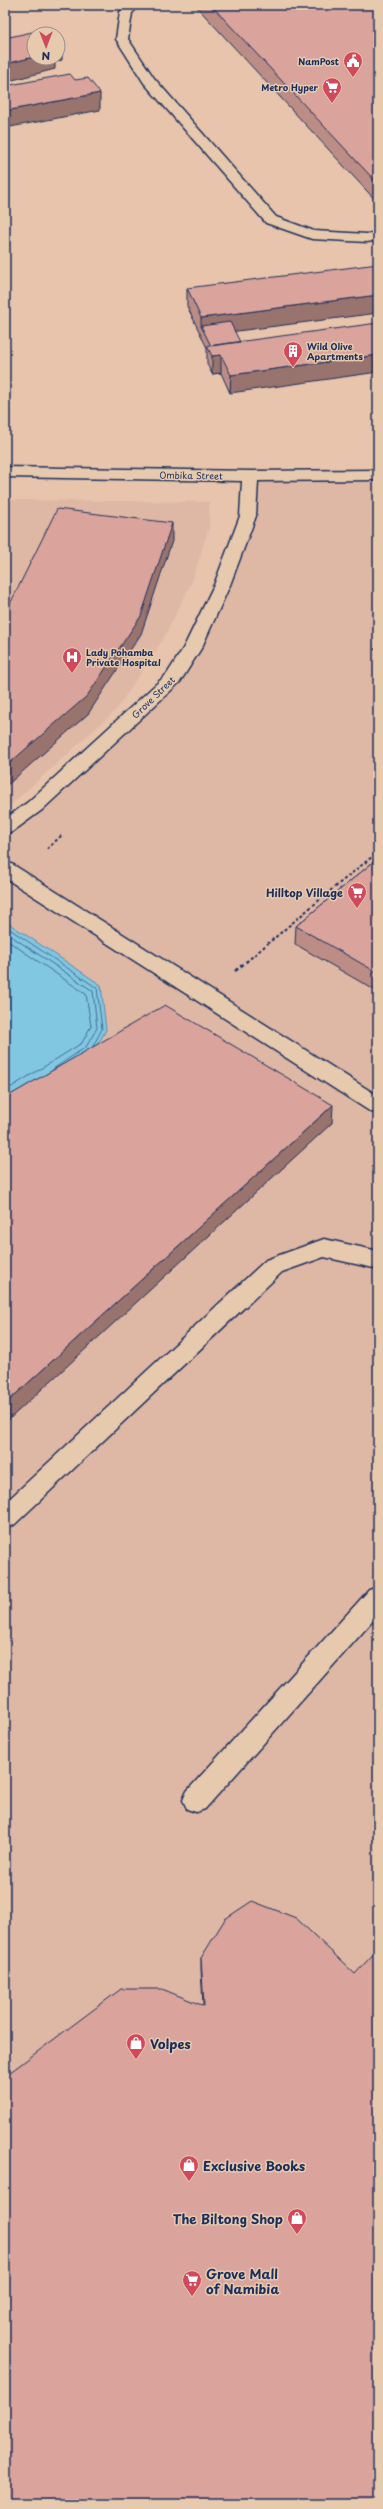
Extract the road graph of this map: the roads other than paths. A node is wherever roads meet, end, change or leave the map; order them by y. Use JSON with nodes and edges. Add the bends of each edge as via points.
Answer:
{"nodes":[{"id":1,"x":134,"y":5,"type":"edge"},
{"id":2,"x":378,"y":236,"type":"edge"},
{"id":3,"x":5,"y":472,"type":"edge"},
{"id":4,"x":378,"y":475,"type":"edge"},
{"id":5,"x":250,"y":476,"type":"junction"},
{"id":6,"x":5,"y":828,"type":"edge"},
{"id":7,"x":5,"y":870,"type":"edge"},
{"id":8,"x":378,"y":1106,"type":"edge"},
{"id":9,"x":378,"y":1260,"type":"edge"},
{"id":10,"x":5,"y":1518,"type":"edge"},
{"id":11,"x":378,"y":1598,"type":"edge"},
{"id":12,"x":196,"y":1800,"type":"dead end"}],
"edges":[{"from":1,"to":2,"type":"street","via":[[126,12],[122,38],[125,44],[149,80],[271,220],[312,235],[367,238]]},
{"from":3,"to":5,"type":"street","name":"Ombika Street"},
{"from":4,"to":5,"type":"street","name":"Ombika Street"},
{"from":5,"to":6,"type":"street","name":"Grove Street","via":[[248,516],[222,585],[193,647],[174,678],[35,806]]},
{"from":7,"to":8,"type":"street"},
{"from":9,"to":10,"type":"street","via":[[324,1248],[274,1266]]},
{"from":11,"to":12,"type":"street"}]}
